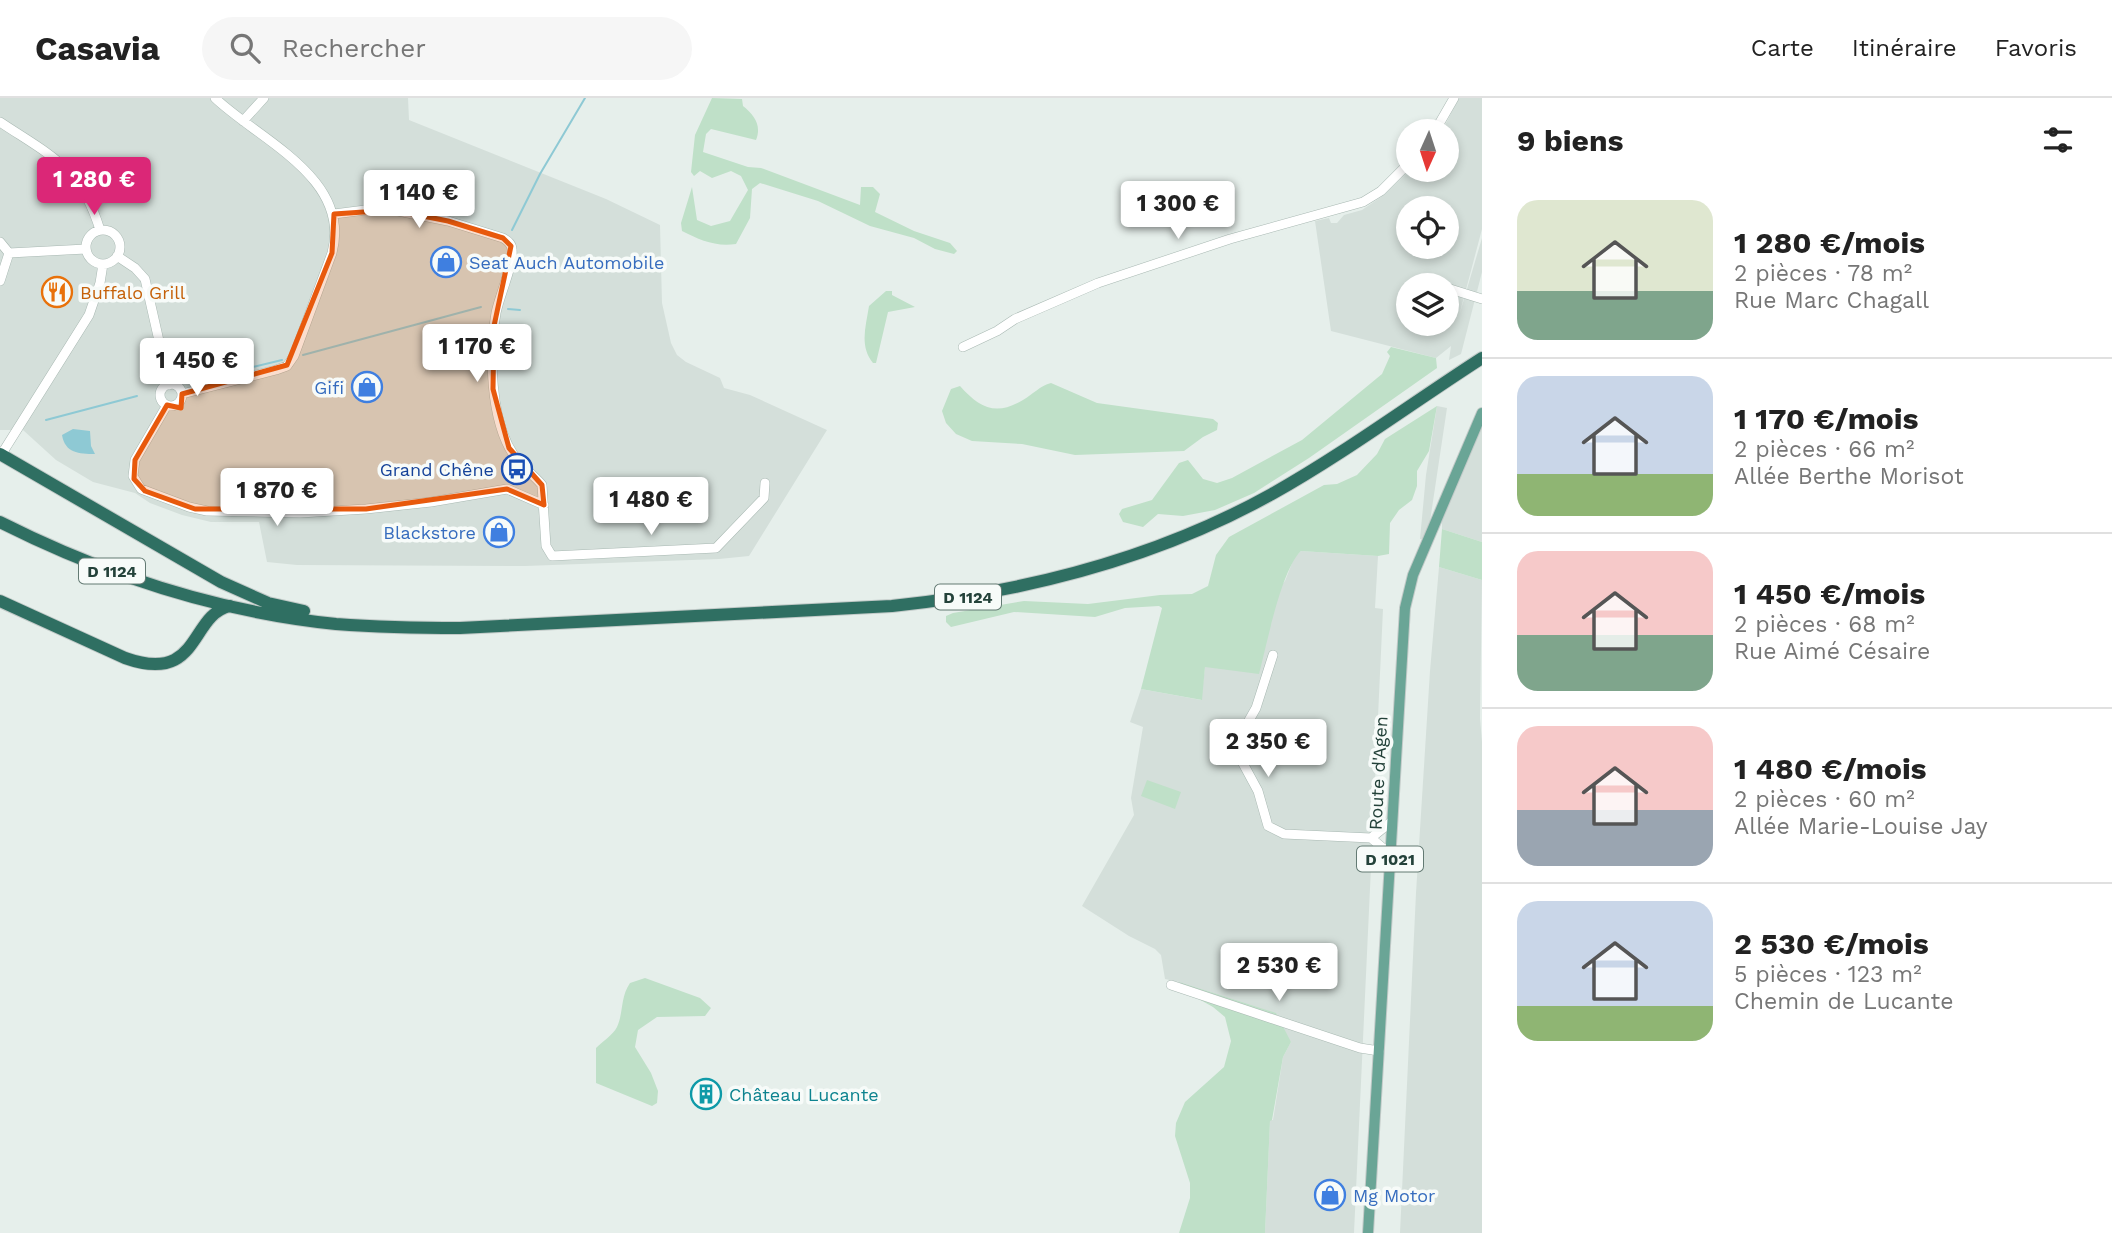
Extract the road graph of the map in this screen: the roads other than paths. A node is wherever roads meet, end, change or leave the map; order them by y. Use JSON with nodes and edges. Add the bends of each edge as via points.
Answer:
{"nodes":[{"id":1,"x":215,"y":98,"type":"edge"},
{"id":2,"x":264,"y":98,"type":"edge"},
{"id":3,"x":1454,"y":98,"type":"edge"},
{"id":4,"x":1442,"y":119,"type":"edge"},
{"id":5,"x":243,"y":121,"type":"junction"},
{"id":6,"x":0,"y":122,"type":"edge"},
{"id":7,"x":1396,"y":176,"type":"edge"},
{"id":8,"x":334,"y":214,"type":"junction"},
{"id":9,"x":100,"y":230,"type":"junction"},
{"id":10,"x":0,"y":242,"type":"edge"},
{"id":11,"x":86,"y":249,"type":"junction"},
{"id":12,"x":9,"y":253,"type":"junction"},
{"id":13,"x":117,"y":256,"type":"junction"},
{"id":14,"x":103,"y":264,"type":"junction"},
{"id":15,"x":0,"y":281,"type":"edge"},
{"id":16,"x":1459,"y":292,"type":"edge"},
{"id":17,"x":1482,"y":299,"type":"edge"},
{"id":18,"x":963,"y":347,"type":"dead end"},
{"id":19,"x":1482,"y":358,"type":"edge"},
{"id":20,"x":169,"y":385,"type":"junction"},
{"id":21,"x":182,"y":394,"type":"junction"},
{"id":22,"x":167,"y":405,"type":"junction"},
{"id":23,"x":1482,"y":412,"type":"edge"},
{"id":24,"x":0,"y":456,"type":"edge"},
{"id":25,"x":765,"y":483,"type":"dead end"},
{"id":26,"x":544,"y":505,"type":"junction"},
{"id":27,"x":0,"y":522,"type":"edge"},
{"id":28,"x":0,"y":601,"type":"edge"},
{"id":29,"x":230,"y":606,"type":"junction"},
{"id":30,"x":397,"y":627,"type":"junction"},
{"id":31,"x":1273,"y":655,"type":"dead end"},
{"id":32,"x":1392,"y":821,"type":"junction"},
{"id":33,"x":1371,"y":838,"type":"junction"},
{"id":34,"x":1390,"y":854,"type":"junction"},
{"id":35,"x":1171,"y":985,"type":"dead end"},
{"id":36,"x":1379,"y":1051,"type":"junction"},
{"id":37,"x":1368,"y":1233,"type":"edge"}],
"edges":[{"from":1,"to":5,"type":"street"},
{"from":2,"to":5,"type":"street"},
{"from":3,"to":4,"type":"street"},
{"from":5,"to":8,"type":"street","via":[[303,169]]},
{"from":6,"to":9,"type":"street","via":[[68,169],[88,196]]},
{"from":7,"to":18,"type":"street","via":[[1363,202],[1230,239],[1098,284]]},
{"from":8,"to":21,"type":"street","via":[[332,253],[289,364]]},
{"from":8,"to":26,"type":"street","via":[[393,210],[460,224],[508,241],[513,253],[496,312],[493,389],[509,448],[542,485]]},
{"from":9,"to":11,"type":"street","via":[[90,235]]},
{"from":9,"to":13,"type":"street","via":[[117,238]]},
{"from":10,"to":12,"type":"street"},
{"from":11,"to":12,"type":"street"},
{"from":11,"to":14,"type":"street","via":[[92,260]]},
{"from":12,"to":15,"type":"street"},
{"from":13,"to":14,"type":"street"},
{"from":13,"to":20,"type":"street","via":[[145,279]]},
{"from":14,"to":24,"type":"street","via":[[89,314]]},
{"from":16,"to":17,"type":"street"},
{"from":19,"to":30,"type":"highway","number":"D 1124","via":[[1334,457],[1243,509],[1155,547],[1029,585],[892,606]]},
{"from":20,"to":21,"type":"street"},
{"from":20,"to":22,"type":"street","via":[[161,395]]},
{"from":21,"to":22,"type":"street","via":[[178,404]]},
{"from":22,"to":26,"type":"street","via":[[135,460],[133,476],[145,491],[195,509],[337,511],[507,489]]},
{"from":23,"to":32,"type":"main road","name":"Route d'Agen","number":"D 1021","via":[[1409,590]]},
{"from":24,"to":30,"type":"highway","via":[[243,593],[298,610],[386,621]]},
{"from":25,"to":26,"type":"street","via":[[764,498],[712,549],[552,555],[546,546]]},
{"from":27,"to":29,"type":"highway","number":"D 1124","via":[[98,566]]},
{"from":28,"to":29,"type":"highway","via":[[125,658],[157,665],[187,651],[216,611]]},
{"from":29,"to":30,"type":"highway","number":"D 1124","via":[[336,624]]},
{"from":31,"to":33,"type":"street","via":[[1238,748],[1258,791],[1265,820],[1284,834]]},
{"from":32,"to":33,"type":"street"},
{"from":32,"to":34,"type":"main road","name":"Route d'Agen","number":"D 1021"},
{"from":33,"to":34,"type":"street"},
{"from":34,"to":36,"type":"main road","name":"Route d'Agen","number":"D 1021"},
{"from":35,"to":36,"type":"street"},
{"from":36,"to":37,"type":"main road","name":"Route d'Agen","number":"D 1021"}]}
